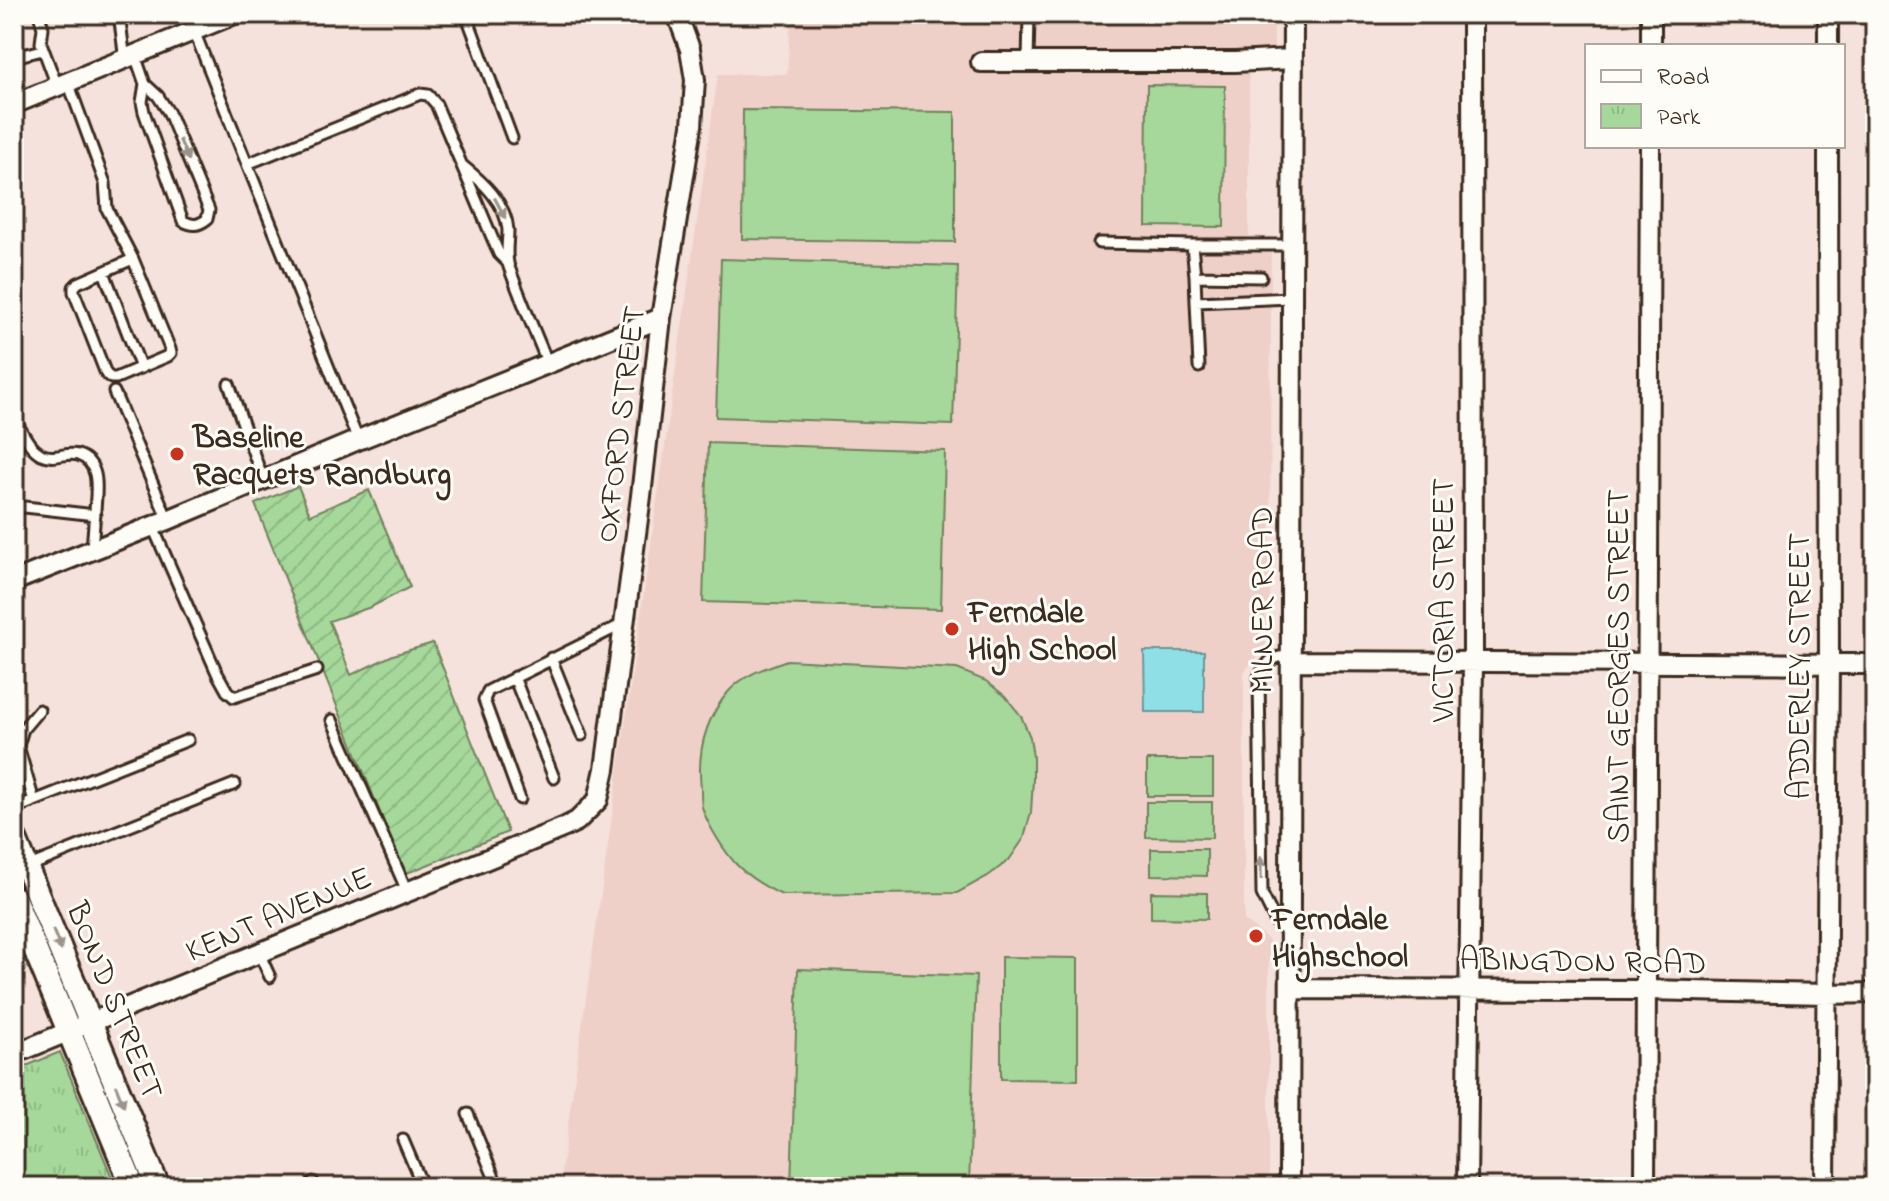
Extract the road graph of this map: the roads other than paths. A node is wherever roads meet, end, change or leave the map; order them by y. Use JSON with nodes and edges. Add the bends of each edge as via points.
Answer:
{"nodes":[{"id":1,"x":39,"y":14,"type":"edge"},
{"id":2,"x":119,"y":14,"type":"edge"},
{"id":3,"x":235,"y":14,"type":"edge"},
{"id":4,"x":466,"y":14,"type":"edge"},
{"id":5,"x":677,"y":14,"type":"edge"},
{"id":6,"x":1029,"y":14,"type":"edge"},
{"id":7,"x":1293,"y":14,"type":"edge"},
{"id":8,"x":1472,"y":14,"type":"edge"},
{"id":9,"x":1651,"y":14,"type":"edge"},
{"id":10,"x":1828,"y":14,"type":"edge"},
{"id":11,"x":194,"y":31,"type":"junction"},
{"id":12,"x":1651,"y":44,"type":"edge"},
{"id":13,"x":1828,"y":44,"type":"edge"},
{"id":14,"x":43,"y":50,"type":"junction"},
{"id":15,"x":14,"y":57,"type":"edge"},
{"id":16,"x":130,"y":58,"type":"junction"},
{"id":17,"x":1292,"y":59,"type":"junction"},
{"id":18,"x":981,"y":62,"type":"dead end"},
{"id":19,"x":1028,"y":63,"type":"junction"},
{"id":20,"x":63,"y":84,"type":"junction"},
{"id":21,"x":145,"y":84,"type":"junction"},
{"id":22,"x":14,"y":104,"type":"edge"},
{"id":23,"x":512,"y":138,"type":"dead end"},
{"id":24,"x":1650,"y":148,"type":"edge"},
{"id":25,"x":1828,"y":148,"type":"edge"},
{"id":26,"x":247,"y":164,"type":"junction"},
{"id":27,"x":463,"y":166,"type":"junction"},
{"id":28,"x":1099,"y":243,"type":"dead end"},
{"id":29,"x":1192,"y":245,"type":"junction"},
{"id":30,"x":1292,"y":245,"type":"junction"},
{"id":31,"x":133,"y":259,"type":"junction"},
{"id":32,"x":508,"y":263,"type":"junction"},
{"id":33,"x":104,"y":272,"type":"junction"},
{"id":34,"x":1195,"y":276,"type":"junction"},
{"id":35,"x":1261,"y":277,"type":"dead end"},
{"id":36,"x":1292,"y":298,"type":"junction"},
{"id":37,"x":1196,"y":302,"type":"junction"},
{"id":38,"x":661,"y":318,"type":"junction"},
{"id":39,"x":548,"y":364,"type":"junction"},
{"id":40,"x":1199,"y":367,"type":"dead end"},
{"id":41,"x":141,"y":368,"type":"junction"},
{"id":42,"x":229,"y":384,"type":"dead end"},
{"id":43,"x":114,"y":392,"type":"dead end"},
{"id":44,"x":14,"y":419,"type":"edge"},
{"id":45,"x":358,"y":440,"type":"junction"},
{"id":46,"x":263,"y":480,"type":"junction"},
{"id":47,"x":14,"y":509,"type":"edge"},
{"id":48,"x":95,"y":515,"type":"junction"},
{"id":49,"x":160,"y":523,"type":"junction"},
{"id":50,"x":92,"y":549,"type":"junction"},
{"id":51,"x":14,"y":581,"type":"edge"},
{"id":52,"x":625,"y":623,"type":"junction"},
{"id":53,"x":551,"y":658,"type":"junction"},
{"id":54,"x":1292,"y":658,"type":"junction"},
{"id":55,"x":1473,"y":662,"type":"junction"},
{"id":56,"x":1647,"y":663,"type":"junction"},
{"id":57,"x":1829,"y":664,"type":"junction"},
{"id":58,"x":1875,"y":664,"type":"edge"},
{"id":59,"x":317,"y":670,"type":"dead end"},
{"id":60,"x":514,"y":677,"type":"junction"},
{"id":61,"x":39,"y":710,"type":"dead end"},
{"id":62,"x":332,"y":720,"type":"dead end"},
{"id":63,"x":582,"y":735,"type":"dead end"},
{"id":64,"x":188,"y":740,"type":"dead end"},
{"id":65,"x":554,"y":778,"type":"dead end"},
{"id":66,"x":235,"y":784,"type":"dead end"},
{"id":67,"x":520,"y":799,"type":"dead end"},
{"id":68,"x":34,"y":801,"type":"junction"},
{"id":69,"x":14,"y":809,"type":"edge"},
{"id":70,"x":565,"y":827,"type":"joint"},
{"id":71,"x":14,"y":837,"type":"edge"},
{"id":72,"x":27,"y":867,"type":"junction"},
{"id":73,"x":407,"y":891,"type":"junction"},
{"id":74,"x":14,"y":898,"type":"edge"},
{"id":75,"x":1291,"y":936,"type":"junction"},
{"id":76,"x":259,"y":953,"type":"junction"},
{"id":77,"x":270,"y":977,"type":"dead end"},
{"id":78,"x":1291,"y":989,"type":"junction"},
{"id":79,"x":1468,"y":989,"type":"junction"},
{"id":80,"x":1646,"y":990,"type":"junction"},
{"id":81,"x":1875,"y":993,"type":"edge"},
{"id":82,"x":1826,"y":994,"type":"junction"},
{"id":83,"x":91,"y":1023,"type":"junction"},
{"id":84,"x":69,"y":1031,"type":"junction"},
{"id":85,"x":14,"y":1054,"type":"edge"},
{"id":86,"x":468,"y":1114,"type":"dead end"},
{"id":87,"x":403,"y":1140,"type":"dead end"},
{"id":88,"x":133,"y":1187,"type":"edge"},
{"id":89,"x":158,"y":1187,"type":"edge"},
{"id":90,"x":423,"y":1187,"type":"edge"},
{"id":91,"x":498,"y":1187,"type":"edge"},
{"id":92,"x":1289,"y":1187,"type":"edge"},
{"id":93,"x":1467,"y":1187,"type":"edge"},
{"id":94,"x":1645,"y":1187,"type":"edge"},
{"id":95,"x":1825,"y":1187,"type":"edge"}],
"edges":[{"from":1,"to":14,"type":"lane"},
{"from":2,"to":16,"type":"lane"},
{"from":3,"to":11,"type":"street"},
{"from":4,"to":23,"type":"lane"},
{"from":5,"to":38,"type":"street","name":"OXFORD STREET","via":[[695,80]]},
{"from":6,"to":19,"type":"lane"},
{"from":7,"to":17,"type":"street","name":"MILNER ROAD"},
{"from":8,"to":55,"type":"street","name":"VICTORIA STREET"},
{"from":9,"to":12,"type":"street"},
{"from":10,"to":13,"type":"street"},
{"from":11,"to":16,"type":"street"},
{"from":11,"to":26,"type":"lane"},
{"from":14,"to":15,"type":"lane"},
{"from":14,"to":20,"type":"lane"},
{"from":16,"to":20,"type":"street"},
{"from":16,"to":21,"type":"lane"},
{"from":17,"to":19,"type":"street"},
{"from":17,"to":30,"type":"street","name":"MILNER ROAD"},
{"from":18,"to":19,"type":"street"},
{"from":20,"to":22,"type":"street"},
{"from":20,"to":31,"type":"lane","via":[[105,183],[107,209]]},
{"from":21,"to":21,"type":"lane","one_way":true,"via":[[169,113],[209,210],[201,225],[183,221],[144,112]]},
{"from":24,"to":56,"type":"street","name":"SAINT GEORGES STREET"},
{"from":25,"to":57,"type":"street","name":"ADDERLEY STREET"},
{"from":26,"to":27,"type":"lane","via":[[424,93],[434,100]]},
{"from":26,"to":45,"type":"lane"},
{"from":27,"to":32,"type":"lane","via":[[499,254]]},
{"from":27,"to":32,"type":"lane","one_way":true,"via":[[490,191],[505,215]]},
{"from":28,"to":29,"type":"lane"},
{"from":29,"to":30,"type":"lane"},
{"from":29,"to":34,"type":"lane"},
{"from":30,"to":36,"type":"street","name":"MILNER ROAD"},
{"from":31,"to":33,"type":"lane"},
{"from":31,"to":41,"type":"lane","via":[[171,353]]},
{"from":32,"to":39,"type":"lane"},
{"from":33,"to":41,"type":"lane"},
{"from":33,"to":41,"type":"lane","via":[[78,283],[74,292],[106,374],[116,378]]},
{"from":34,"to":35,"type":"lane"},
{"from":34,"to":37,"type":"lane"},
{"from":36,"to":37,"type":"lane"},
{"from":36,"to":54,"type":"street","name":"MILNER ROAD"},
{"from":37,"to":40,"type":"lane"},
{"from":38,"to":39,"type":"street"},
{"from":38,"to":52,"type":"street","name":"OXFORD STREET"},
{"from":39,"to":45,"type":"street"},
{"from":42,"to":46,"type":"lane"},
{"from":43,"to":49,"type":"lane"},
{"from":44,"to":48,"type":"lane","via":[[39,453],[52,458],[74,453],[90,465],[98,488]]},
{"from":45,"to":46,"type":"street"},
{"from":46,"to":49,"type":"street"},
{"from":47,"to":48,"type":"lane"},
{"from":48,"to":50,"type":"lane"},
{"from":49,"to":50,"type":"street"},
{"from":49,"to":59,"type":"lane","via":[[198,632],[227,691],[234,697]]},
{"from":50,"to":51,"type":"street"},
{"from":52,"to":53,"type":"lane"},
{"from":52,"to":70,"type":"street","name":"OXFORD STREET","via":[[598,800]]},
{"from":53,"to":60,"type":"lane"},
{"from":53,"to":63,"type":"lane"},
{"from":54,"to":55,"type":"street"},
{"from":54,"to":75,"type":"street","name":"MILNER ROAD"},
{"from":75,"to":54,"type":"lane","one_way":true,"via":[[1276,922],[1262,894],[1259,677],[1273,657]]},
{"from":55,"to":56,"type":"street"},
{"from":55,"to":79,"type":"street","name":"VICTORIA STREET"},
{"from":56,"to":57,"type":"street"},
{"from":56,"to":80,"type":"street","name":"SAINT GEORGES STREET"},
{"from":57,"to":58,"type":"street"},
{"from":57,"to":82,"type":"street","name":"ADDERLEY STREET"},
{"from":60,"to":65,"type":"lane"},
{"from":60,"to":67,"type":"lane","via":[[488,691],[484,700]]},
{"from":61,"to":68,"type":"lane","via":[[23,729],[18,746]]},
{"from":62,"to":73,"type":"lane"},
{"from":64,"to":68,"type":"lane"},
{"from":66,"to":72,"type":"lane"},
{"from":68,"to":69,"type":"lane"},
{"from":70,"to":73,"type":"street","name":"KENT AVENUE"},
{"from":71,"to":72,"type":"street","name":"BOND STREET"},
{"from":72,"to":83,"type":"street","name":"BOND STREET","one_way":true},
{"from":73,"to":76,"type":"street","name":"KENT AVENUE"},
{"from":74,"to":84,"type":"street","name":"BOND STREET"},
{"from":75,"to":78,"type":"street","name":"MILNER ROAD"},
{"from":76,"to":77,"type":"lane"},
{"from":76,"to":83,"type":"street","name":"KENT AVENUE"},
{"from":78,"to":79,"type":"street","name":"ABINGDON ROAD"},
{"from":78,"to":92,"type":"street","name":"MILNER ROAD"},
{"from":79,"to":80,"type":"street","name":"ABINGDON ROAD"},
{"from":79,"to":93,"type":"street","name":"VICTORIA STREET"},
{"from":80,"to":82,"type":"street","name":"ABINGDON ROAD"},
{"from":80,"to":94,"type":"street","name":"SAINT GEORGES STREET"},
{"from":81,"to":82,"type":"street","name":"ABINGDON ROAD"},
{"from":82,"to":95,"type":"street","name":"ADDERLEY STREET"},
{"from":83,"to":84,"type":"street","name":"KENT AVENUE"},
{"from":83,"to":89,"type":"street","name":"BOND STREET","one_way":true},
{"from":84,"to":85,"type":"street","name":"KENT AVENUE"},
{"from":84,"to":88,"type":"street","name":"BOND STREET"},
{"from":86,"to":91,"type":"lane"},
{"from":87,"to":90,"type":"lane"}]}
